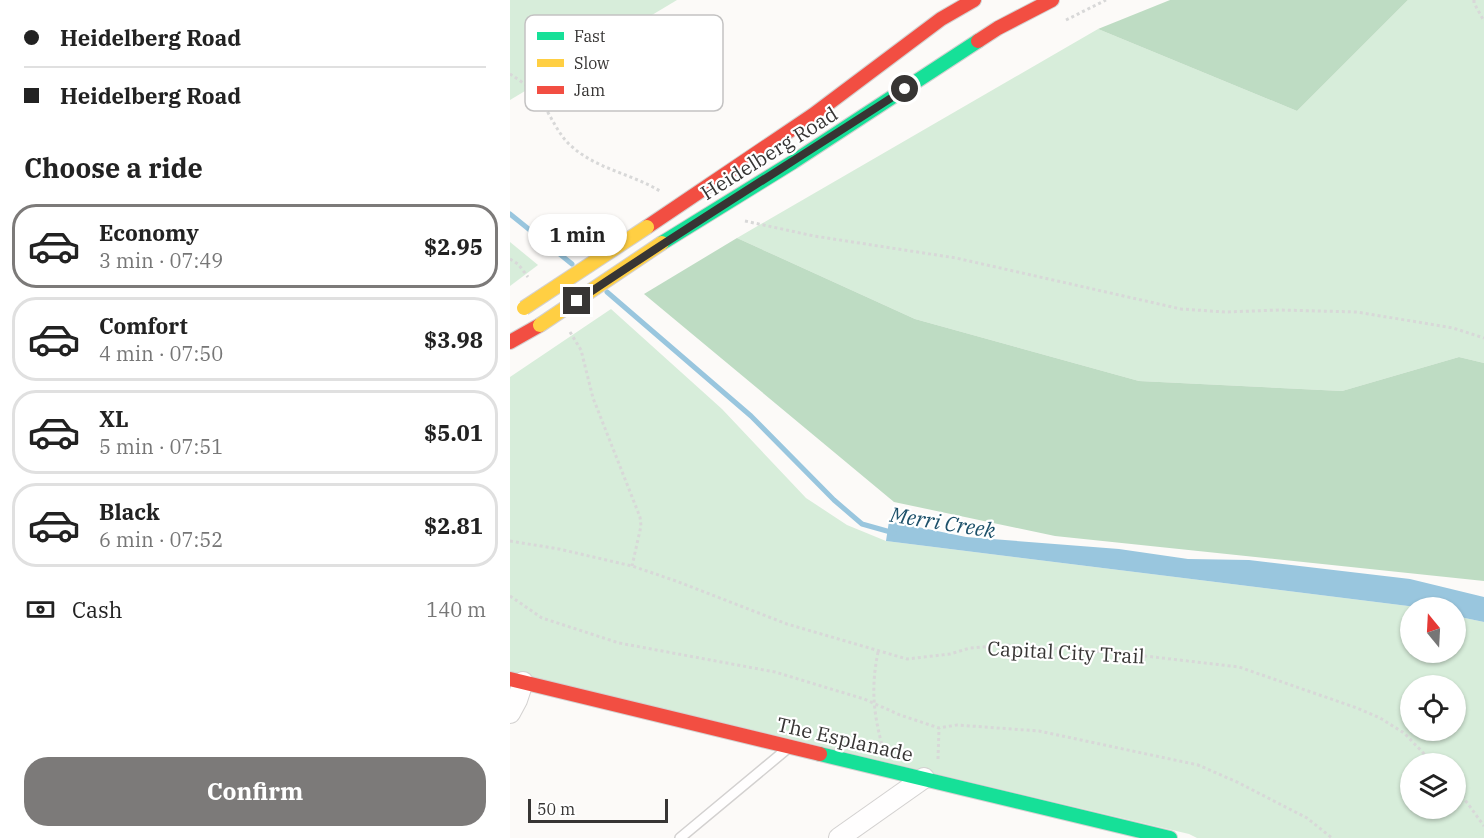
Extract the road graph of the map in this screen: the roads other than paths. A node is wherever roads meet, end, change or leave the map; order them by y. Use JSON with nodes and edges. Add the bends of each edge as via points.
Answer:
{"nodes":[{"id":1,"x":974,"y":0,"type":"edge"},
{"id":2,"x":1052,"y":0,"type":"edge"},
{"id":3,"x":510,"y":315,"type":"edge"},
{"id":4,"x":510,"y":342,"type":"edge"},
{"id":5,"x":516,"y":681,"type":"edge"},
{"id":6,"x":510,"y":713,"type":"edge"},
{"id":7,"x":790,"y":746,"type":"junction"},
{"id":8,"x":924,"y":778,"type":"junction"},
{"id":9,"x":680,"y":838,"type":"edge"},
{"id":10,"x":839,"y":838,"type":"edge"},
{"id":11,"x":1170,"y":838,"type":"edge"}],
"edges":[{"from":1,"to":3,"type":"main road","name":"Heidelberg Road","bridge":true,"via":[[941,19],[813,116]]},
{"from":2,"to":4,"type":"main road","name":"Heidelberg Road","bridge":true,"via":[[998,28]]},
{"from":5,"to":6,"type":"street","via":[[517,700]]},
{"from":5,"to":7,"type":"main road","name":"The Esplanade"},
{"from":7,"to":8,"type":"main road","name":"The Esplanade"},
{"from":7,"to":9,"type":"lane"},
{"from":8,"to":10,"type":"street"},
{"from":8,"to":11,"type":"main road","name":"The Esplanade"}]}
